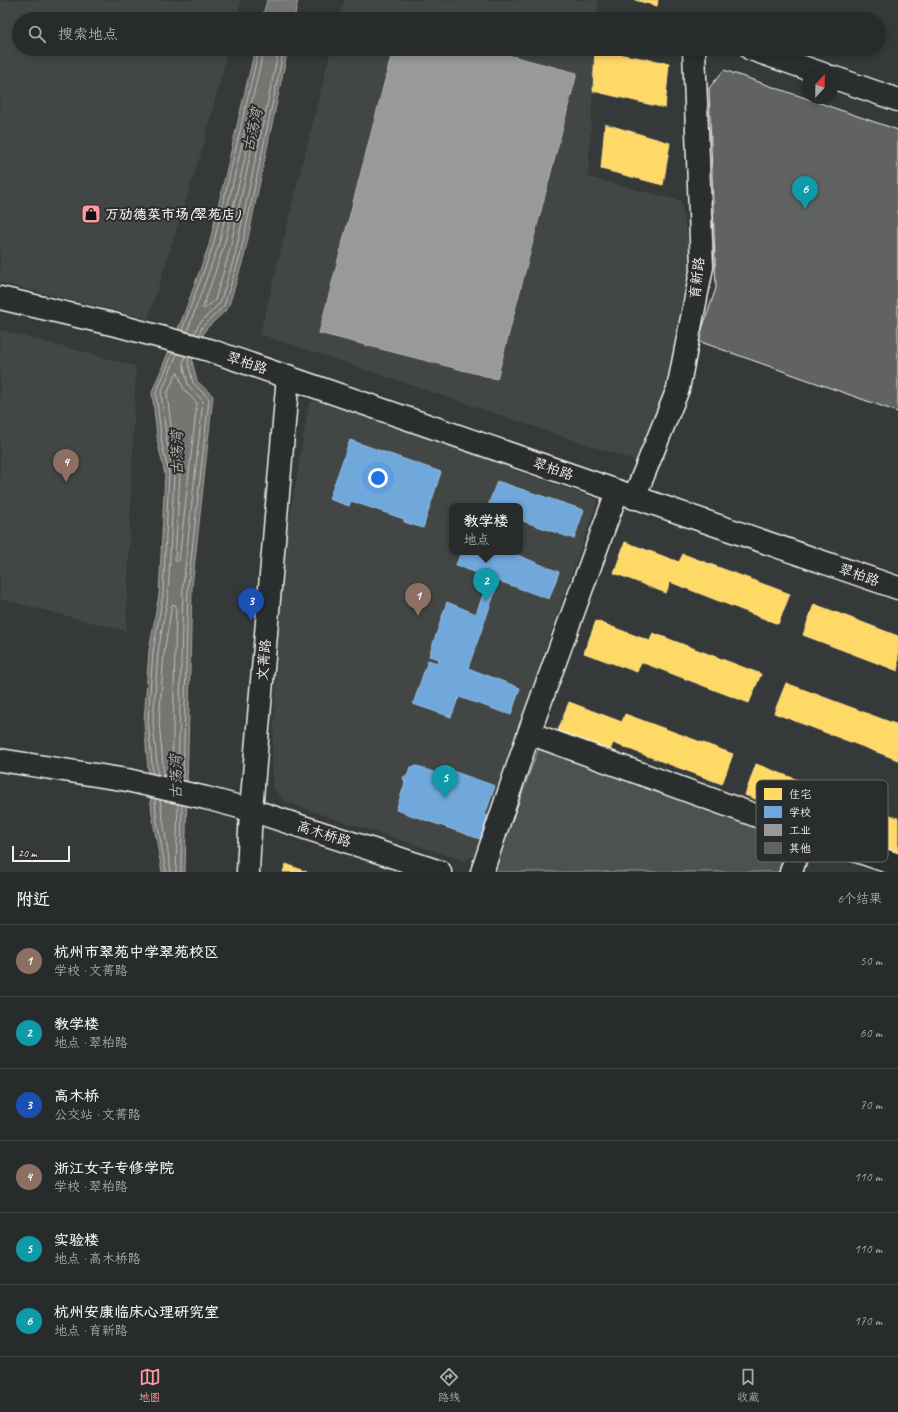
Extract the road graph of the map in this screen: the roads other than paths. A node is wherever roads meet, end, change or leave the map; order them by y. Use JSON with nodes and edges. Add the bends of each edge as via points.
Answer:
{"nodes":[{"id":1,"x":694,"y":56,"type":"edge"},
{"id":2,"x":771,"y":56,"type":"edge"},
{"id":3,"x":805,"y":68,"type":"edge"},
{"id":4,"x":838,"y":79,"type":"edge"},
{"id":5,"x":898,"y":100,"type":"edge"},
{"id":6,"x":0,"y":298,"type":"edge"},
{"id":7,"x":288,"y":376,"type":"junction"},
{"id":8,"x":626,"y":495,"type":"junction"},
{"id":9,"x":898,"y":588,"type":"edge"},
{"id":10,"x":529,"y":733,"type":"junction"},
{"id":11,"x":0,"y":760,"type":"edge"},
{"id":12,"x":251,"y":810,"type":"junction"},
{"id":13,"x":756,"y":816,"type":"edge"},
{"id":14,"x":794,"y":862,"type":"edge"},
{"id":15,"x":888,"y":862,"type":"edge"},
{"id":16,"x":898,"y":865,"type":"edge"},
{"id":17,"x":248,"y":872,"type":"edge"},
{"id":18,"x":440,"y":872,"type":"edge"},
{"id":19,"x":482,"y":872,"type":"edge"},
{"id":20,"x":791,"y":872,"type":"edge"}],
"edges":[{"from":1,"to":8,"type":"street","name":"育新路","via":[[702,267],[678,389]]},
{"from":2,"to":3,"type":"street"},
{"from":4,"to":5,"type":"street"},
{"from":6,"to":7,"type":"street","name":"翠柏路","via":[[162,337]]},
{"from":7,"to":8,"type":"street","name":"翠柏路"},
{"from":7,"to":12,"type":"street","name":"文菁路"},
{"from":8,"to":9,"type":"street","name":"翠柏路"},
{"from":8,"to":10,"type":"street","name":"育新路"},
{"from":10,"to":13,"type":"street"},
{"from":10,"to":19,"type":"street","name":"育新路"},
{"from":11,"to":12,"type":"street","name":"高木桥路","via":[[126,780]]},
{"from":12,"to":17,"type":"street","name":"文菁路"},
{"from":12,"to":18,"type":"street","name":"高木桥路"},
{"from":14,"to":20,"type":"street"},
{"from":15,"to":16,"type":"street"}]}
